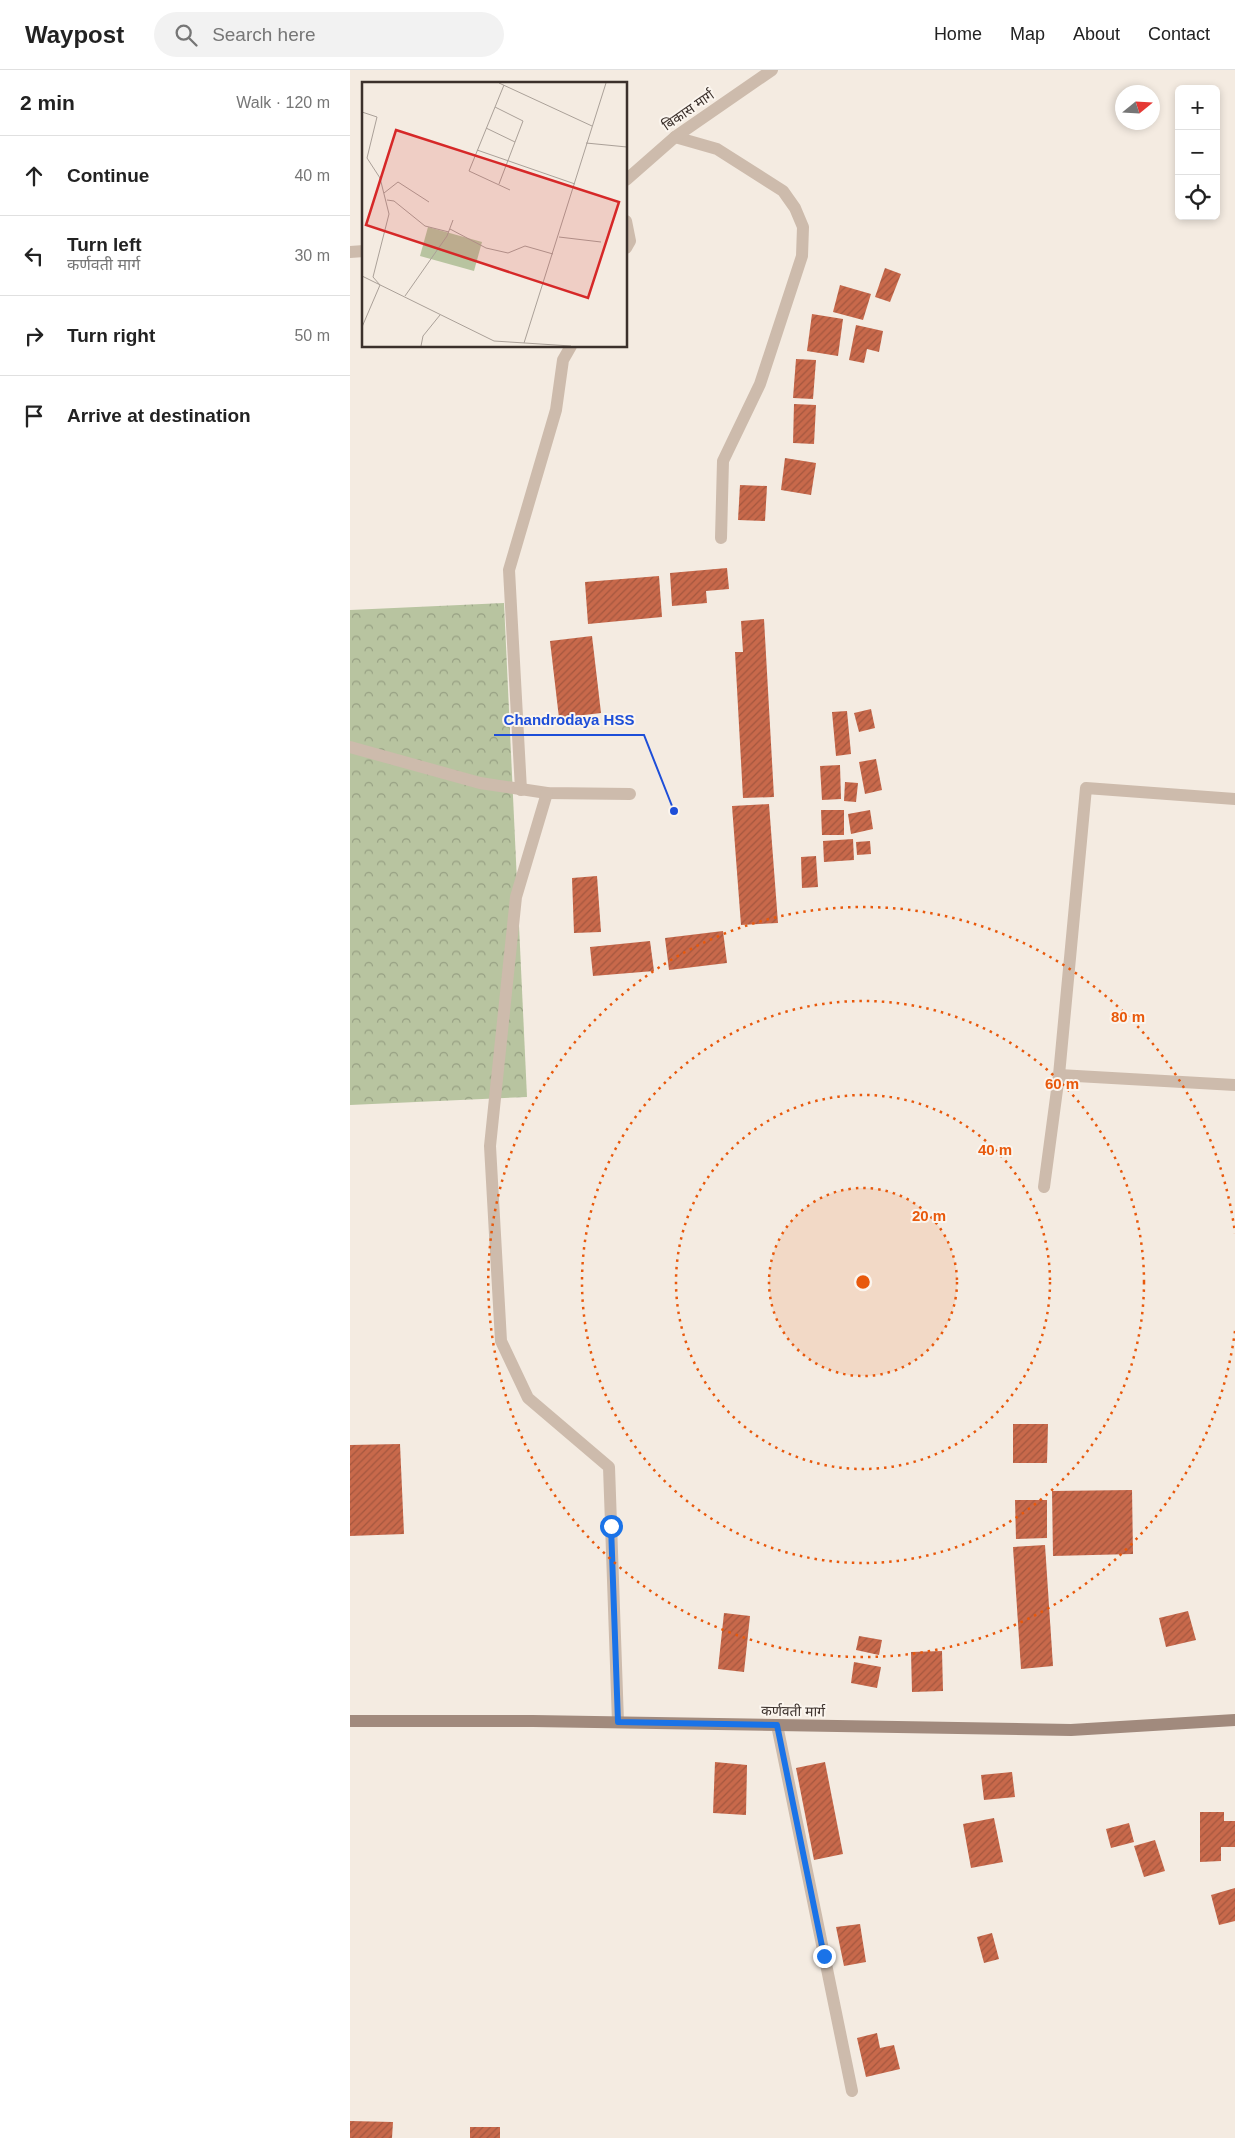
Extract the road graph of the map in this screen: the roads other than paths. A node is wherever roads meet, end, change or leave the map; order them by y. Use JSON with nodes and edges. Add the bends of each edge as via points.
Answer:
{"nodes":[{"id":1,"x":772,"y":70,"type":"edge"},
{"id":2,"x":674,"y":137,"type":"junction"},
{"id":3,"x":628,"y":178,"type":"edge"},
{"id":4,"x":628,"y":230,"type":"edge"},
{"id":5,"x":628,"y":244,"type":"edge"},
{"id":6,"x":570,"y":348,"type":"edge"},
{"id":7,"x":721,"y":538,"type":"dead end"},
{"id":8,"x":350,"y":747,"type":"edge"},
{"id":9,"x":521,"y":790,"type":"junction"},
{"id":10,"x":547,"y":793,"type":"junction"},
{"id":11,"x":630,"y":794,"type":"dead end"},
{"id":12,"x":1235,"y":799,"type":"edge"},
{"id":13,"x":1059,"y":1075,"type":"junction"},
{"id":14,"x":1235,"y":1085,"type":"edge"},
{"id":15,"x":1044,"y":1187,"type":"dead end"},
{"id":16,"x":1235,"y":1720,"type":"edge"},
{"id":17,"x":350,"y":1721,"type":"edge"},
{"id":18,"x":618,"y":1722,"type":"junction"},
{"id":19,"x":777,"y":1725,"type":"junction"},
{"id":20,"x":852,"y":2091,"type":"dead end"}],
"edges":[{"from":1,"to":2,"type":"street","name":"बिकास मार्ग"},
{"from":2,"to":3,"type":"street","name":"बिकास मार्ग"},
{"from":2,"to":7,"type":"street","via":[[717,149],[783,191],[796,208],[803,227],[802,256],[760,384],[723,461]]},
{"from":4,"to":5,"type":"street"},
{"from":6,"to":9,"type":"street","via":[[563,360],[556,410],[509,570]]},
{"from":8,"to":9,"type":"street","via":[[480,783]]},
{"from":9,"to":10,"type":"street"},
{"from":10,"to":11,"type":"street"},
{"from":10,"to":18,"type":"street","via":[[516,897],[490,1146],[501,1341],[528,1398],[609,1467]]},
{"from":12,"to":13,"type":"street","via":[[1086,788]]},
{"from":13,"to":14,"type":"street"},
{"from":13,"to":15,"type":"street"},
{"from":16,"to":19,"type":"main road","name":"कर्णवती मार्ग","via":[[1071,1730]]},
{"from":17,"to":18,"type":"main road","name":"कर्णवती मार्ग"},
{"from":18,"to":19,"type":"main road","name":"कर्णवती मार्ग"},
{"from":19,"to":20,"type":"street"}]}
